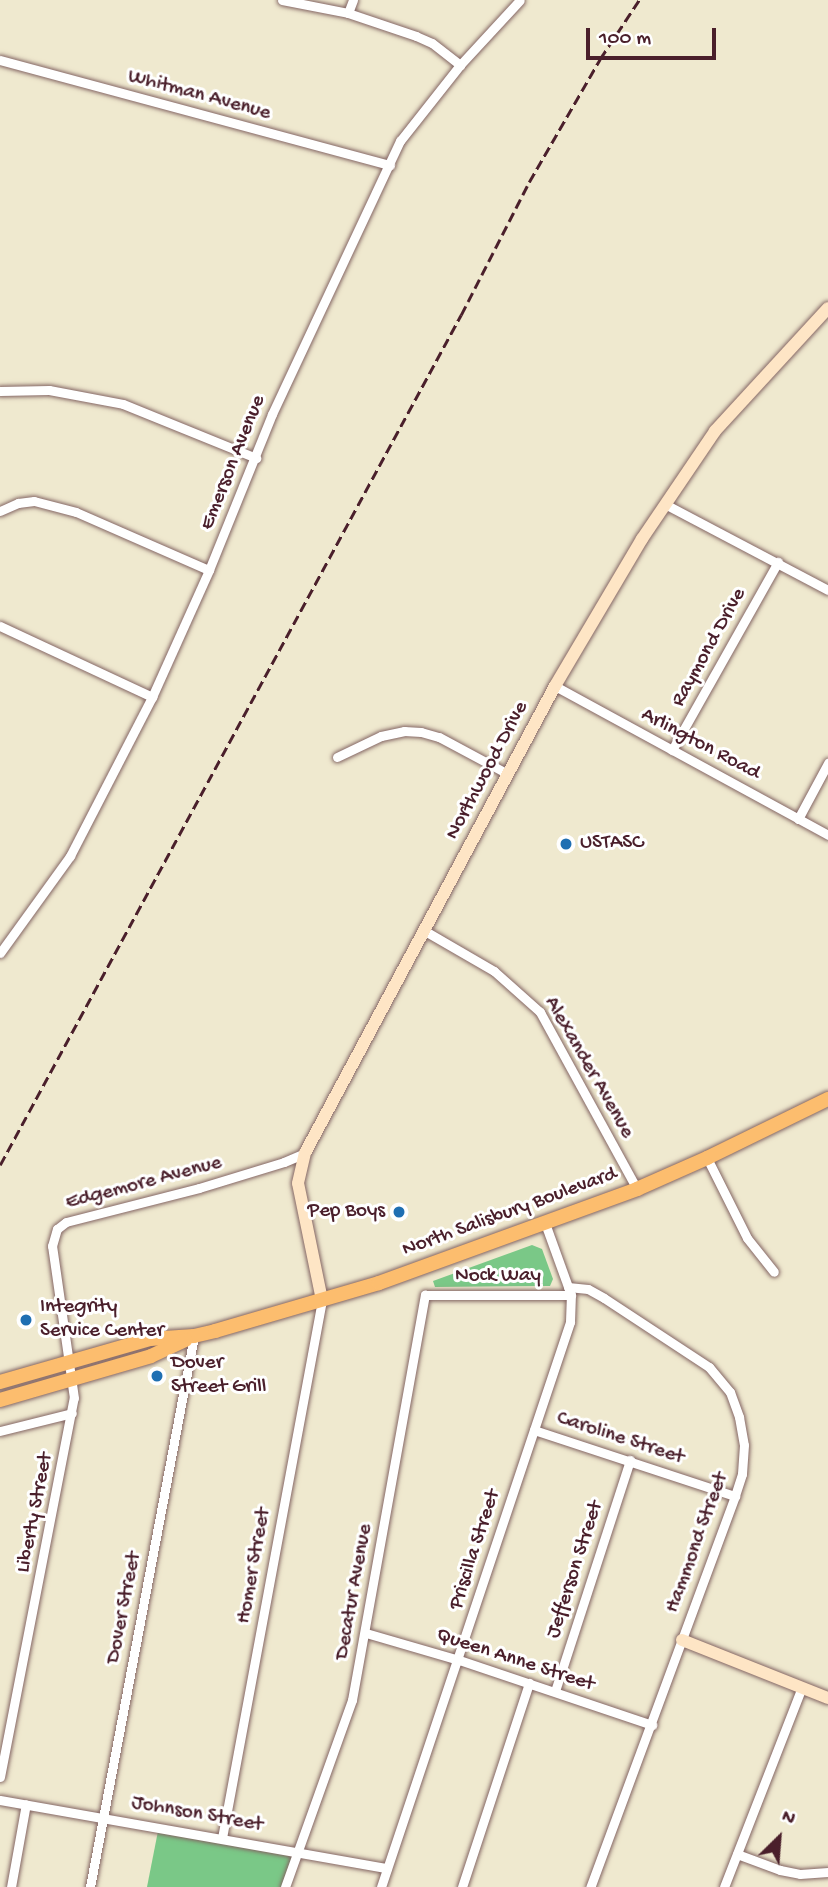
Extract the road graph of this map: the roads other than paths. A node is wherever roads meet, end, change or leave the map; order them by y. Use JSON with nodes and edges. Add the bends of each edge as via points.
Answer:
{"nodes":[{"id":1,"x":282,"y":0,"type":"edge"},
{"id":2,"x":353,"y":0,"type":"edge"},
{"id":3,"x":520,"y":0,"type":"edge"},
{"id":4,"x":348,"y":13,"type":"junction"},
{"id":5,"x":0,"y":60,"type":"edge"},
{"id":6,"x":460,"y":65,"type":"junction"},
{"id":7,"x":390,"y":165,"type":"junction"},
{"id":8,"x":828,"y":308,"type":"edge"},
{"id":9,"x":0,"y":391,"type":"edge"},
{"id":10,"x":256,"y":458,"type":"junction"},
{"id":11,"x":665,"y":504,"type":"junction"},
{"id":12,"x":0,"y":511,"type":"edge"},
{"id":13,"x":778,"y":562,"type":"junction"},
{"id":14,"x":209,"y":570,"type":"junction"},
{"id":15,"x":828,"y":590,"type":"edge"},
{"id":16,"x":0,"y":626,"type":"edge"},
{"id":17,"x":555,"y":687,"type":"junction"},
{"id":18,"x":152,"y":697,"type":"junction"},
{"id":19,"x":672,"y":750,"type":"junction"},
{"id":20,"x":337,"y":757,"type":"dead end"},
{"id":21,"x":828,"y":763,"type":"edge"},
{"id":22,"x":508,"y":774,"type":"junction"},
{"id":23,"x":798,"y":818,"type":"junction"},
{"id":24,"x":828,"y":835,"type":"edge"},
{"id":25,"x":425,"y":931,"type":"junction"},
{"id":26,"x":0,"y":953,"type":"edge"},
{"id":27,"x":828,"y":1099,"type":"edge"},
{"id":28,"x":305,"y":1153,"type":"junction"},
{"id":29,"x":707,"y":1158,"type":"junction"},
{"id":30,"x":636,"y":1189,"type":"junction"},
{"id":31,"x":545,"y":1223,"type":"junction"},
{"id":32,"x":774,"y":1272,"type":"dead end"},
{"id":33,"x":570,"y":1291,"type":"junction"},
{"id":34,"x":425,"y":1295,"type":"joint"},
{"id":35,"x":322,"y":1300,"type":"junction"},
{"id":36,"x":194,"y":1336,"type":"junction"},
{"id":37,"x":70,"y":1363,"type":"junction"},
{"id":38,"x":72,"y":1380,"type":"junction"},
{"id":39,"x":0,"y":1382,"type":"edge"},
{"id":40,"x":0,"y":1399,"type":"edge"},
{"id":41,"x":72,"y":1413,"type":"junction"},
{"id":42,"x":534,"y":1430,"type":"junction"},
{"id":43,"x":0,"y":1431,"type":"edge"},
{"id":44,"x":630,"y":1460,"type":"junction"},
{"id":45,"x":736,"y":1496,"type":"junction"},
{"id":46,"x":366,"y":1633,"type":"junction"},
{"id":47,"x":682,"y":1640,"type":"junction"},
{"id":48,"x":459,"y":1660,"type":"junction"},
{"id":49,"x":529,"y":1683,"type":"junction"},
{"id":50,"x":802,"y":1687,"type":"junction"},
{"id":51,"x":555,"y":1691,"type":"junction"},
{"id":52,"x":828,"y":1698,"type":"edge"},
{"id":53,"x":652,"y":1725,"type":"junction"},
{"id":54,"x":0,"y":1777,"type":"edge"},
{"id":55,"x":0,"y":1800,"type":"edge"},
{"id":56,"x":26,"y":1804,"type":"junction"},
{"id":57,"x":103,"y":1817,"type":"junction"},
{"id":58,"x":222,"y":1838,"type":"junction"},
{"id":59,"x":298,"y":1851,"type":"junction"},
{"id":60,"x":737,"y":1854,"type":"junction"},
{"id":61,"x":387,"y":1868,"type":"junction"},
{"id":62,"x":828,"y":1872,"type":"edge"},
{"id":63,"x":11,"y":1887,"type":"edge"},
{"id":64,"x":90,"y":1887,"type":"edge"},
{"id":65,"x":285,"y":1887,"type":"edge"},
{"id":66,"x":381,"y":1887,"type":"edge"},
{"id":67,"x":462,"y":1887,"type":"edge"},
{"id":68,"x":590,"y":1887,"type":"edge"},
{"id":69,"x":724,"y":1887,"type":"edge"}],
"edges":[{"from":1,"to":4,"type":"street"},
{"from":2,"to":4,"type":"street"},
{"from":3,"to":6,"type":"street","name":"Emerson Avenue"},
{"from":4,"to":6,"type":"street","via":[[432,43]]},
{"from":5,"to":7,"type":"street","name":"Whitman Avenue"},
{"from":6,"to":7,"type":"street","name":"Emerson Avenue","via":[[400,141]]},
{"from":7,"to":10,"type":"street","name":"Emerson Avenue","via":[[310,328]]},
{"from":8,"to":11,"type":"street","name":"Northwood Drive","via":[[715,431]]},
{"from":9,"to":10,"type":"street","via":[[49,390],[123,404]]},
{"from":10,"to":14,"type":"street","name":"Emerson Avenue"},
{"from":11,"to":13,"type":"street"},
{"from":11,"to":17,"type":"street","name":"Northwood Drive"},
{"from":12,"to":14,"type":"street","via":[[34,501],[76,512]]},
{"from":13,"to":15,"type":"street"},
{"from":13,"to":19,"type":"street","name":"Raymond Drive"},
{"from":14,"to":18,"type":"street","name":"Emerson Avenue"},
{"from":16,"to":18,"type":"street"},
{"from":17,"to":19,"type":"street","name":"Arlington Road"},
{"from":17,"to":22,"type":"street","name":"Northwood Drive"},
{"from":18,"to":26,"type":"street","name":"Emerson Avenue","via":[[70,856]]},
{"from":19,"to":23,"type":"street","name":"Arlington Road"},
{"from":20,"to":22,"type":"street","via":[[382,736],[421,732]]},
{"from":21,"to":23,"type":"street"},
{"from":22,"to":25,"type":"street","name":"Northwood Drive"},
{"from":23,"to":24,"type":"street","name":"Arlington Road"},
{"from":25,"to":28,"type":"street","name":"Northwood Drive"},
{"from":25,"to":30,"type":"street","name":"Alexander Avenue","via":[[494,971],[540,1012]]},
{"from":27,"to":29,"type":"main road","name":"North Salisbury Boulevard"},
{"from":28,"to":35,"type":"street","name":"Northwood Drive","via":[[298,1183]]},
{"from":28,"to":37,"type":"street","name":"Edgemore Avenue","via":[[199,1188],[66,1222],[57,1229],[52,1246]]},
{"from":29,"to":30,"type":"main road","name":"North Salisbury Boulevard"},
{"from":29,"to":32,"type":"street","via":[[747,1238]]},
{"from":30,"to":31,"type":"main road","name":"North Salisbury Boulevard"},
{"from":31,"to":33,"type":"street","name":"Priscilla Street"},
{"from":31,"to":35,"type":"main road","name":"North Salisbury Boulevard"},
{"from":33,"to":34,"type":"street","name":"Nock Way"},
{"from":33,"to":42,"type":"street","name":"Priscilla Street","via":[[570,1322]]},
{"from":33,"to":45,"type":"street","name":"Hammond Street","via":[[588,1289],[604,1298],[693,1355],[720,1378],[730,1392],[743,1431],[744,1460]]},
{"from":34,"to":46,"type":"street","name":"Decatur Avenue"},
{"from":35,"to":36,"type":"main road","name":"North Salisbury Boulevard"},
{"from":35,"to":58,"type":"street","name":"Homer Street"},
{"from":36,"to":37,"type":"main road","name":"North Salisbury Boulevard","via":[[150,1339]]},
{"from":36,"to":38,"type":"main road","name":"North Salisbury Boulevard","via":[[151,1356]]},
{"from":36,"to":57,"type":"street","name":"Dover Street"},
{"from":37,"to":38,"type":"street","name":"Edgemore Avenue"},
{"from":37,"to":39,"type":"main road","name":"North Salisbury Boulevard"},
{"from":38,"to":40,"type":"main road","name":"North Salisbury Boulevard"},
{"from":38,"to":41,"type":"street","name":"Liberty Street"},
{"from":41,"to":43,"type":"street"},
{"from":41,"to":54,"type":"street","name":"Liberty Street"},
{"from":42,"to":44,"type":"street","name":"Caroline Street"},
{"from":42,"to":48,"type":"street","name":"Priscilla Street"},
{"from":44,"to":45,"type":"street","name":"Caroline Street"},
{"from":44,"to":51,"type":"street","name":"Jefferson Street"},
{"from":45,"to":47,"type":"street","name":"Hammond Street"},
{"from":46,"to":48,"type":"street","name":"Queen Anne Street"},
{"from":46,"to":59,"type":"street","name":"Decatur Avenue","via":[[345,1727]]},
{"from":47,"to":50,"type":"street"},
{"from":47,"to":53,"type":"street","name":"Hammond Street"},
{"from":48,"to":49,"type":"street","name":"Queen Anne Street"},
{"from":48,"to":61,"type":"street","name":"Priscilla Street"},
{"from":49,"to":51,"type":"street","name":"Queen Anne Street"},
{"from":49,"to":67,"type":"street"},
{"from":50,"to":52,"type":"street"},
{"from":50,"to":60,"type":"street"},
{"from":51,"to":53,"type":"street","name":"Queen Anne Street"},
{"from":53,"to":68,"type":"street","name":"Hammond Street"},
{"from":55,"to":56,"type":"street","name":"Johnson Street"},
{"from":56,"to":57,"type":"street","name":"Johnson Street"},
{"from":56,"to":63,"type":"street"},
{"from":57,"to":58,"type":"street","name":"Johnson Street"},
{"from":57,"to":64,"type":"street","name":"Dover Street"},
{"from":58,"to":59,"type":"street","name":"Johnson Street"},
{"from":59,"to":61,"type":"street","name":"Johnson Street"},
{"from":59,"to":65,"type":"street","name":"Decatur Avenue"},
{"from":60,"to":62,"type":"street","via":[[800,1874]]},
{"from":60,"to":69,"type":"street"},
{"from":61,"to":66,"type":"street","name":"Priscilla Street"}]}
